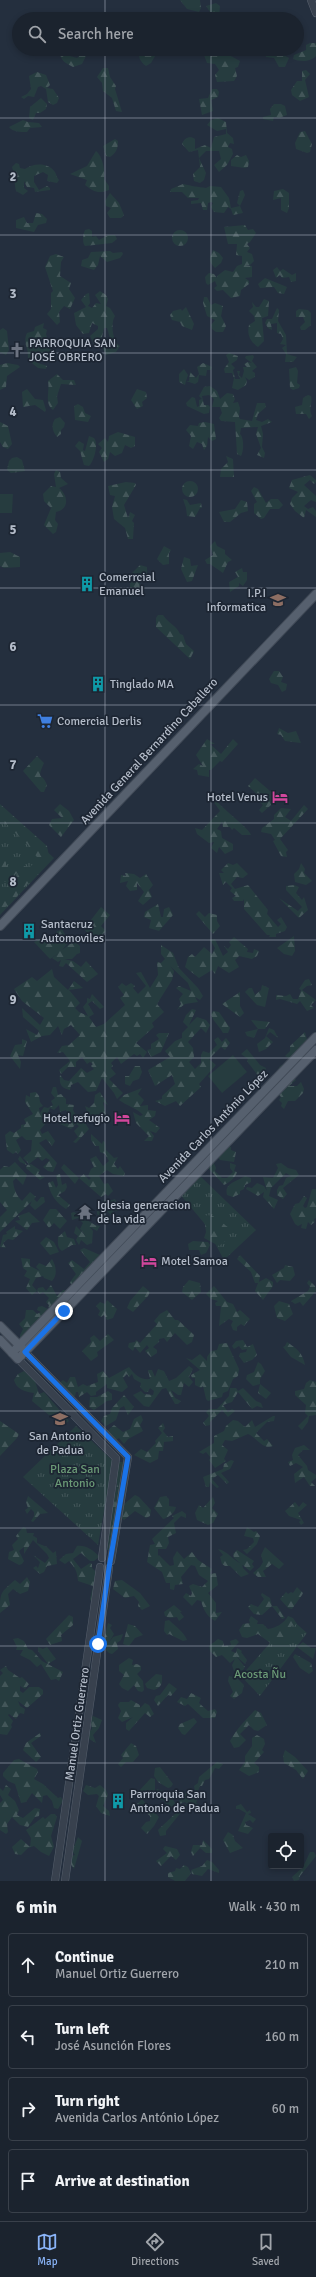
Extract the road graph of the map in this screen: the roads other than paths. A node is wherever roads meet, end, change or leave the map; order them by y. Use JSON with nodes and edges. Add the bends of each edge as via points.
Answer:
{"nodes":[{"id":1,"x":311,"y":0,"type":"edge"},
{"id":2,"x":316,"y":13,"type":"edge"},
{"id":3,"x":316,"y":594,"type":"edge"},
{"id":4,"x":0,"y":926,"type":"edge"},
{"id":5,"x":316,"y":1037,"type":"edge"},
{"id":6,"x":316,"y":1050,"type":"edge"},
{"id":7,"x":0,"y":1326,"type":"edge"},
{"id":8,"x":0,"y":1340,"type":"edge"},
{"id":9,"x":22,"y":1349,"type":"junction"},
{"id":10,"x":15,"y":1356,"type":"junction"},
{"id":11,"x":92,"y":1419,"type":"junction"},
{"id":12,"x":84,"y":1426,"type":"junction"},
{"id":13,"x":102,"y":1558,"type":"junction"},
{"id":14,"x":110,"y":1564,"type":"junction"},
{"id":15,"x":100,"y":1567,"type":"junction"},
{"id":16,"x":54,"y":1881,"type":"edge"},
{"id":17,"x":65,"y":1881,"type":"edge"}],
"edges":[{"from":1,"to":2,"type":"street"},
{"from":3,"to":4,"type":"main road","name":"Avenida General Bernardino Caballero"},
{"from":5,"to":9,"type":"main road","name":"Avenida Carlos António López"},
{"from":6,"to":9,"type":"main road","name":"Avenida Carlos António López"},
{"from":7,"to":9,"type":"main road"},
{"from":8,"to":10,"type":"main road"},
{"from":9,"to":10,"type":"main road","name":"Avenida Carlos António López"},
{"from":9,"to":11,"type":"street"},
{"from":10,"to":12,"type":"street"},
{"from":11,"to":12,"type":"street"},
{"from":11,"to":14,"type":"street","name":"Manuel Ortiz Guerrero","via":[[128,1457]]},
{"from":12,"to":13,"type":"street","name":"Manuel Ortiz Guerrero","via":[[116,1458]]},
{"from":13,"to":14,"type":"street","via":[[108,1558]]},
{"from":13,"to":15,"type":"street","name":"Manuel Ortiz Guerrero"},
{"from":14,"to":15,"type":"street","via":[[106,1569]]},
{"from":14,"to":17,"type":"street","name":"Manuel Ortiz Guerrero"},
{"from":15,"to":16,"type":"street","name":"Manuel Ortiz Guerrero"}]}
